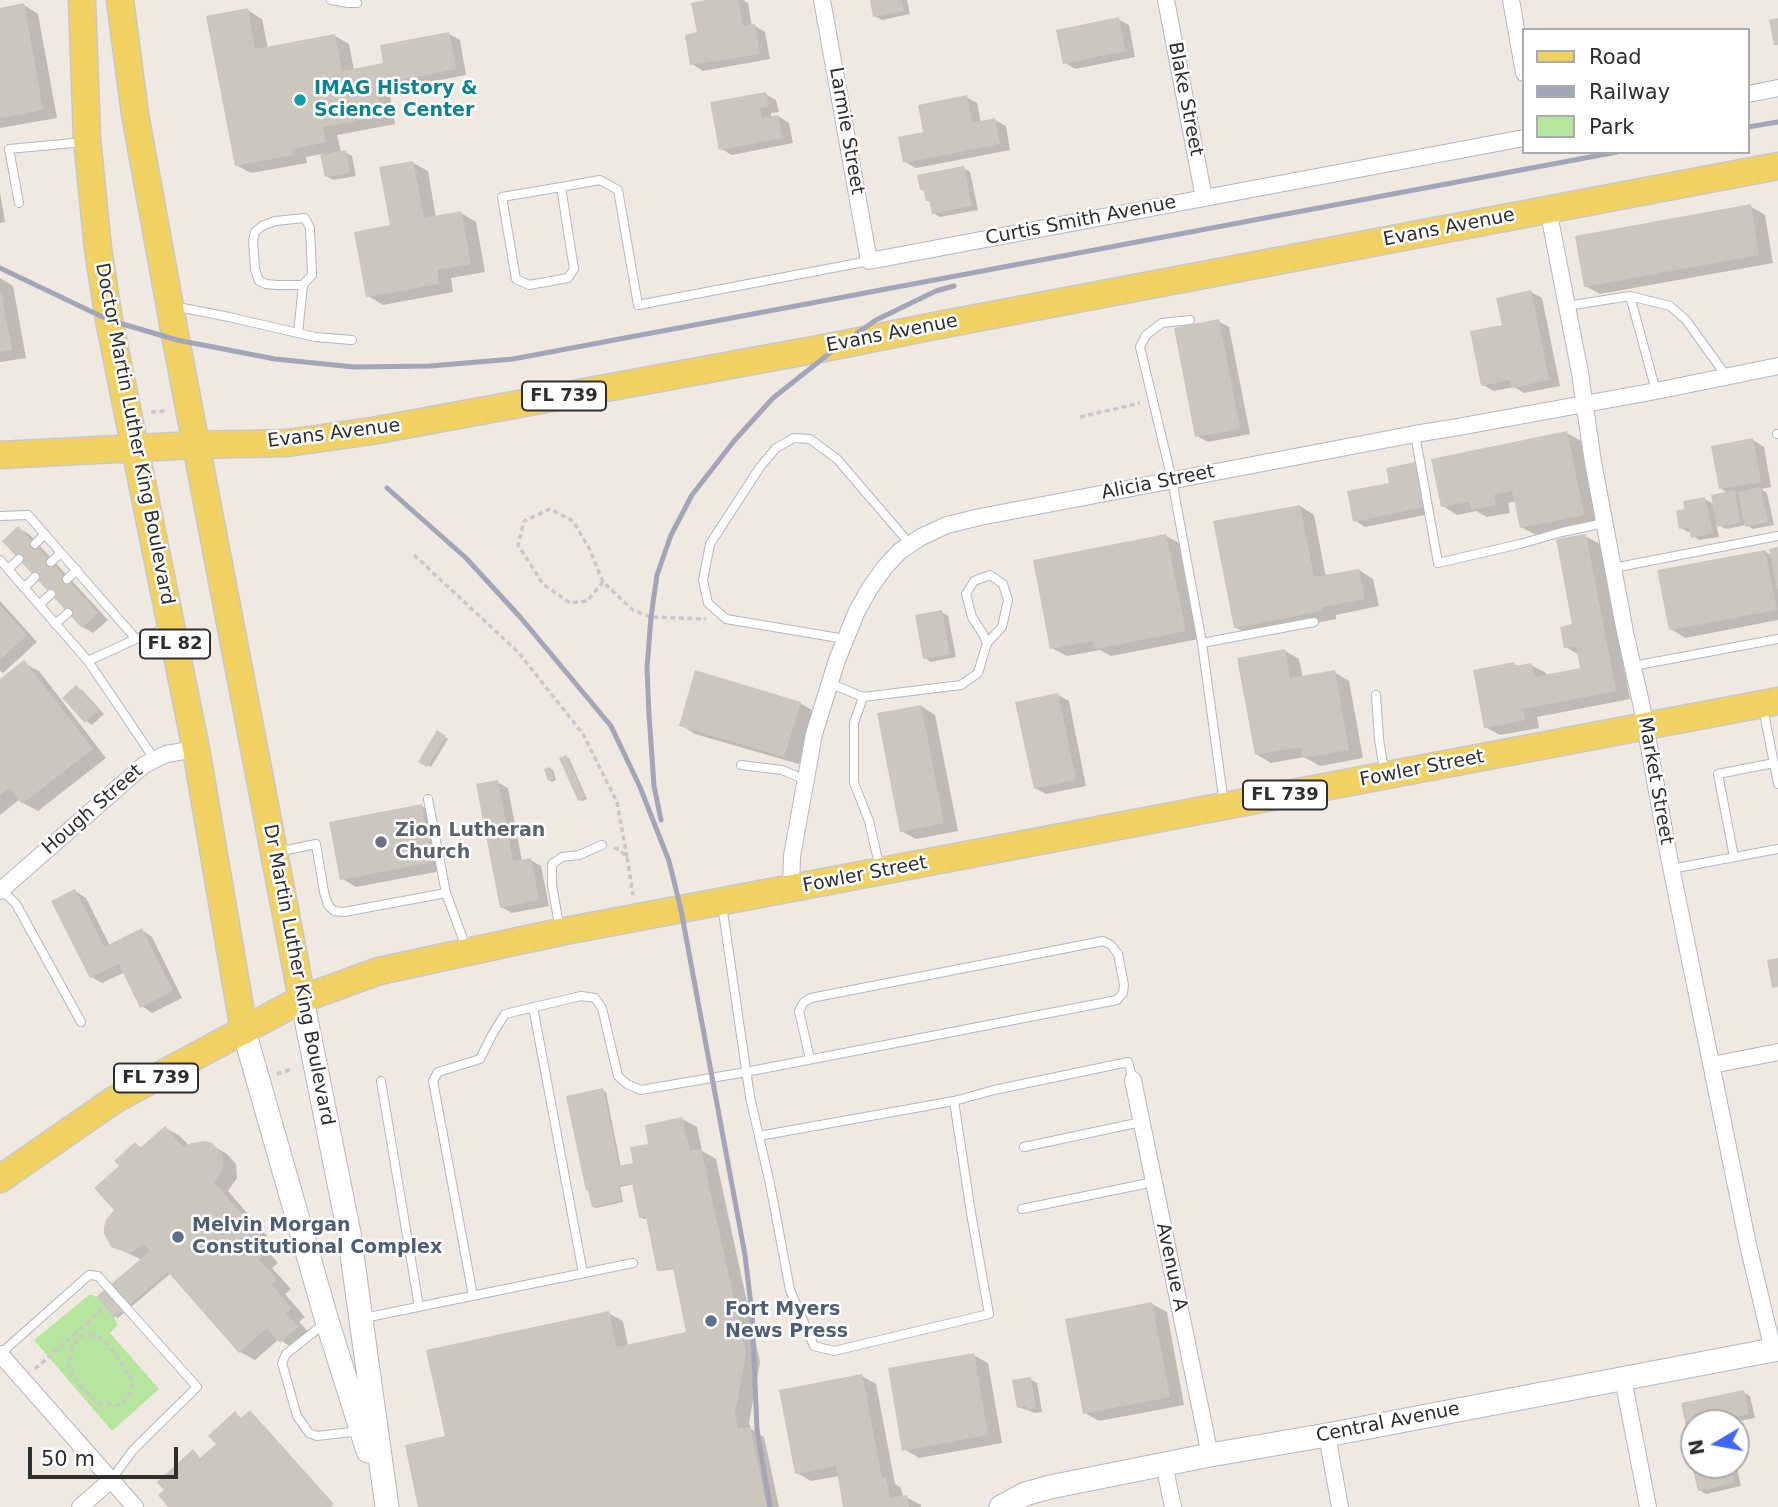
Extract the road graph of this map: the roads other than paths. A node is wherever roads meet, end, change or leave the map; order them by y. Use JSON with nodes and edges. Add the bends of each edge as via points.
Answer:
{"nodes":[{"id":1,"x":82,"y":0,"type":"edge"},
{"id":2,"x":120,"y":0,"type":"edge"},
{"id":3,"x":331,"y":0,"type":"edge"},
{"id":4,"x":822,"y":0,"type":"edge"},
{"id":5,"x":1167,"y":0,"type":"edge"},
{"id":6,"x":1511,"y":0,"type":"edge"},
{"id":7,"x":357,"y":3,"type":"dead end"},
{"id":8,"x":1522,"y":62,"type":"edge"},
{"id":9,"x":1778,"y":88,"type":"edge"},
{"id":10,"x":1750,"y":94,"type":"edge"},
{"id":11,"x":1522,"y":138,"type":"edge"},
{"id":12,"x":87,"y":142,"type":"junction"},
{"id":13,"x":5,"y":150,"type":"edge"},
{"id":14,"x":1778,"y":166,"type":"edge"},
{"id":15,"x":561,"y":187,"type":"junction"},
{"id":16,"x":1204,"y":198,"type":"junction"},
{"id":17,"x":19,"y":203,"type":"dead end"},
{"id":18,"x":1548,"y":209,"type":"junction"},
{"id":19,"x":869,"y":261,"type":"junction"},
{"id":20,"x":303,"y":285,"type":"junction"},
{"id":21,"x":1630,"y":296,"type":"junction"},
{"id":22,"x":170,"y":305,"type":"junction"},
{"id":23,"x":1567,"y":306,"type":"junction"},
{"id":24,"x":1190,"y":320,"type":"dead end"},
{"id":25,"x":298,"y":333,"type":"junction"},
{"id":26,"x":352,"y":340,"type":"dead end"},
{"id":27,"x":1778,"y":366,"type":"edge"},
{"id":28,"x":1727,"y":377,"type":"junction"},
{"id":29,"x":1656,"y":391,"type":"junction"},
{"id":30,"x":1585,"y":404,"type":"junction"},
{"id":31,"x":1415,"y":434,"type":"junction"},
{"id":32,"x":196,"y":445,"type":"junction"},
{"id":33,"x":135,"y":448,"type":"junction"},
{"id":34,"x":0,"y":455,"type":"edge"},
{"id":35,"x":1172,"y":480,"type":"junction"},
{"id":36,"x":0,"y":516,"type":"edge"},
{"id":37,"x":1604,"y":523,"type":"junction"},
{"id":38,"x":45,"y":534,"type":"junction"},
{"id":39,"x":1778,"y":536,"type":"edge"},
{"id":40,"x":35,"y":544,"type":"dead end"},
{"id":41,"x":910,"y":544,"type":"junction"},
{"id":42,"x":61,"y":553,"type":"junction"},
{"id":43,"x":19,"y":559,"type":"dead end"},
{"id":44,"x":0,"y":560,"type":"edge"},
{"id":45,"x":51,"y":562,"type":"dead end"},
{"id":46,"x":1613,"y":568,"type":"junction"},
{"id":47,"x":8,"y":569,"type":"junction"},
{"id":48,"x":76,"y":570,"type":"junction"},
{"id":49,"x":35,"y":578,"type":"dead end"},
{"id":50,"x":67,"y":579,"type":"dead end"},
{"id":51,"x":24,"y":588,"type":"junction"},
{"id":52,"x":94,"y":590,"type":"junction"},
{"id":53,"x":51,"y":594,"type":"dead end"},
{"id":54,"x":85,"y":598,"type":"dead end"},
{"id":55,"x":39,"y":605,"type":"junction"},
{"id":56,"x":68,"y":613,"type":"dead end"},
{"id":57,"x":1314,"y":622,"type":"dead end"},
{"id":58,"x":55,"y":624,"type":"junction"},
{"id":59,"x":171,"y":627,"type":"junction"},
{"id":60,"x":136,"y":639,"type":"junction"},
{"id":61,"x":845,"y":639,"type":"junction"},
{"id":62,"x":1778,"y":639,"type":"edge"},
{"id":63,"x":986,"y":643,"type":"junction"},
{"id":64,"x":1202,"y":643,"type":"junction"},
{"id":65,"x":88,"y":661,"type":"junction"},
{"id":66,"x":1633,"y":666,"type":"junction"},
{"id":67,"x":829,"y":683,"type":"junction"},
{"id":68,"x":1376,"y":695,"type":"dead end"},
{"id":69,"x":863,"y":697,"type":"junction"},
{"id":70,"x":1770,"y":703,"type":"edge"},
{"id":71,"x":1646,"y":727,"type":"junction"},
{"id":72,"x":196,"y":749,"type":"junction"},
{"id":73,"x":155,"y":760,"type":"junction"},
{"id":74,"x":1774,"y":763,"type":"junction"},
{"id":75,"x":741,"y":765,"type":"dead end"},
{"id":76,"x":1386,"y":776,"type":"junction"},
{"id":77,"x":806,"y":780,"type":"junction"},
{"id":78,"x":1778,"y":784,"type":"edge"},
{"id":79,"x":428,"y":799,"type":"dead end"},
{"id":80,"x":1224,"y":807,"type":"junction"},
{"id":81,"x":602,"y":845,"type":"road end"},
{"id":82,"x":1778,"y":849,"type":"edge"},
{"id":83,"x":274,"y":852,"type":"junction"},
{"id":84,"x":1734,"y":857,"type":"junction"},
{"id":85,"x":1671,"y":869,"type":"junction"},
{"id":86,"x":881,"y":872,"type":"junction"},
{"id":87,"x":792,"y":889,"type":"junction"},
{"id":88,"x":1,"y":890,"type":"edge"},
{"id":89,"x":446,"y":893,"type":"junction"},
{"id":90,"x":721,"y":902,"type":"junction"},
{"id":91,"x":560,"y":932,"type":"junction"},
{"id":92,"x":468,"y":952,"type":"junction"},
{"id":93,"x":302,"y":999,"type":"junction"},
{"id":94,"x":533,"y":1007,"type":"junction"},
{"id":95,"x":81,"y":1022,"type":"dead end"},
{"id":96,"x":244,"y":1031,"type":"junction"},
{"id":97,"x":1778,"y":1052,"type":"edge"},
{"id":98,"x":810,"y":1059,"type":"junction"},
{"id":99,"x":1712,"y":1065,"type":"junction"},
{"id":100,"x":746,"y":1072,"type":"junction"},
{"id":101,"x":1133,"y":1080,"type":"joint"},
{"id":102,"x":381,"y":1081,"type":"dead end"},
{"id":103,"x":954,"y":1101,"type":"junction"},
{"id":104,"x":269,"y":1118,"type":"junction"},
{"id":105,"x":1142,"y":1122,"type":"junction"},
{"id":106,"x":759,"y":1136,"type":"junction"},
{"id":107,"x":1024,"y":1147,"type":"dead end"},
{"id":108,"x":0,"y":1179,"type":"edge"},
{"id":109,"x":1154,"y":1182,"type":"junction"},
{"id":110,"x":1022,"y":1209,"type":"dead end"},
{"id":111,"x":633,"y":1263,"type":"dead end"},
{"id":112,"x":583,"y":1273,"type":"junction"},
{"id":113,"x":472,"y":1296,"type":"junction"},
{"id":114,"x":419,"y":1307,"type":"junction"},
{"id":115,"x":361,"y":1319,"type":"junction"},
{"id":116,"x":327,"y":1321,"type":"junction"},
{"id":117,"x":1775,"y":1349,"type":"edge"},
{"id":118,"x":0,"y":1354,"type":"edge"},
{"id":119,"x":1623,"y":1379,"type":"junction"},
{"id":120,"x":362,"y":1431,"type":"junction"},
{"id":121,"x":1326,"y":1435,"type":"junction"},
{"id":122,"x":1210,"y":1455,"type":"junction"},
{"id":123,"x":1164,"y":1464,"type":"junction"},
{"id":124,"x":111,"y":1480,"type":"junction"},
{"id":125,"x":80,"y":1507,"type":"edge"},
{"id":126,"x":135,"y":1507,"type":"edge"},
{"id":127,"x":386,"y":1507,"type":"edge"},
{"id":128,"x":1001,"y":1507,"type":"edge"},
{"id":129,"x":1173,"y":1507,"type":"edge"},
{"id":130,"x":1340,"y":1507,"type":"edge"},
{"id":131,"x":1648,"y":1507,"type":"edge"}],
"edges":[{"from":1,"to":12,"type":"main road","name":"Doctor Martin Luther King Boulevard","number":"FL 82"},
{"from":2,"to":22,"type":"main road","number":"FL 82","via":[[135,114]]},
{"from":3,"to":7,"type":"lane"},
{"from":4,"to":19,"type":"street","name":"Larmie Street"},
{"from":5,"to":16,"type":"street","name":"Blake Street"},
{"from":6,"to":8,"type":"street"},
{"from":9,"to":10,"type":"street"},
{"from":11,"to":16,"type":"street","name":"Curtis Smith Avenue"},
{"from":12,"to":13,"type":"lane"},
{"from":12,"to":33,"type":"main road","name":"Doctor Martin Luther King Boulevard","number":"FL 82","via":[[98,249]]},
{"from":13,"to":17,"type":"lane"},
{"from":14,"to":18,"type":"main road","name":"Evans Avenue","number":"FL 739"},
{"from":15,"to":15,"type":"lane","via":[[502,197],[516,279],[529,285],[568,278],[574,269]]},
{"from":15,"to":19,"type":"lane","name":"Curtis Smith Avenue","via":[[600,180],[618,190],[638,305]]},
{"from":16,"to":19,"type":"street","name":"Curtis Smith Avenue"},
{"from":18,"to":23,"type":"street","name":"Market Street"},
{"from":18,"to":32,"type":"main road","name":"Evans Avenue","number":"FL 739","via":[[372,431],[287,443]]},
{"from":20,"to":20,"type":"lane","via":[[312,275],[310,228],[305,218],[262,226],[253,240],[259,281]]},
{"from":20,"to":25,"type":"lane"},
{"from":21,"to":23,"type":"lane"},
{"from":21,"to":28,"type":"lane","via":[[1670,306],[1686,320]]},
{"from":21,"to":29,"type":"lane"},
{"from":22,"to":25,"type":"lane"},
{"from":22,"to":32,"type":"main road","number":"FL 82"},
{"from":23,"to":30,"type":"street","name":"Market Street"},
{"from":24,"to":35,"type":"lane","via":[[1162,323],[1146,335],[1140,347]]},
{"from":25,"to":26,"type":"lane"},
{"from":27,"to":28,"type":"street","name":"Alicia Street"},
{"from":28,"to":29,"type":"street","name":"Alicia Street"},
{"from":29,"to":30,"type":"street","name":"Alicia Street"},
{"from":30,"to":31,"type":"street","name":"Alicia Street"},
{"from":30,"to":37,"type":"street","name":"Market Street"},
{"from":31,"to":35,"type":"street","name":"Alicia Street"},
{"from":31,"to":37,"type":"lane","via":[[1438,563]]},
{"from":32,"to":33,"type":"main road","name":"Evans Avenue","number":"FL 739"},
{"from":32,"to":83,"type":"main road","name":"Dr Martin Luther King Boulevard","number":"FL 82"},
{"from":33,"to":34,"type":"main road","name":"Evans Avenue","number":"FL 739"},
{"from":33,"to":59,"type":"main road","name":"Doctor Martin Luther King Boulevard","number":"FL 82"},
{"from":35,"to":41,"type":"street","name":"Alicia Street","via":[[947,525]]},
{"from":35,"to":64,"type":"lane"},
{"from":36,"to":38,"type":"lane","via":[[28,515]]},
{"from":37,"to":46,"type":"street","name":"Market Street"},
{"from":38,"to":40,"type":"lane"},
{"from":38,"to":42,"type":"lane"},
{"from":39,"to":46,"type":"lane"},
{"from":41,"to":61,"type":"street","name":"Alicia Street","via":[[870,588]]},
{"from":41,"to":61,"type":"lane","via":[[837,459],[810,439],[794,438],[776,448],[760,467],[710,544],[703,580],[708,603],[726,619]]},
{"from":42,"to":45,"type":"lane"},
{"from":42,"to":48,"type":"lane"},
{"from":43,"to":47,"type":"lane"},
{"from":44,"to":47,"type":"lane"},
{"from":46,"to":66,"type":"street","name":"Market Street"},
{"from":47,"to":51,"type":"lane"},
{"from":48,"to":50,"type":"lane"},
{"from":48,"to":52,"type":"lane"},
{"from":49,"to":51,"type":"lane"},
{"from":51,"to":55,"type":"lane"},
{"from":52,"to":54,"type":"lane"},
{"from":52,"to":60,"type":"lane"},
{"from":53,"to":55,"type":"lane"},
{"from":55,"to":58,"type":"lane"},
{"from":56,"to":58,"type":"lane"},
{"from":57,"to":64,"type":"lane"},
{"from":58,"to":65,"type":"lane"},
{"from":59,"to":60,"type":"lane"},
{"from":59,"to":72,"type":"main road","name":"Doctor Martin Luther King Boulevard","number":"FL 82"},
{"from":60,"to":65,"type":"lane"},
{"from":61,"to":67,"type":"street","name":"Alicia Street"},
{"from":62,"to":66,"type":"lane"},
{"from":63,"to":63,"type":"lane","via":[[1002,627],[1008,600],[1003,584],[990,575],[974,581],[966,594]]},
{"from":63,"to":69,"type":"lane","via":[[978,673],[961,685]]},
{"from":64,"to":80,"type":"lane"},
{"from":65,"to":73,"type":"lane"},
{"from":66,"to":71,"type":"street","name":"Market Street"},
{"from":67,"to":69,"type":"lane"},
{"from":67,"to":77,"type":"street","name":"Alicia Street"},
{"from":68,"to":76,"type":"lane"},
{"from":69,"to":86,"type":"lane","via":[[854,723],[854,783]]},
{"from":70,"to":71,"type":"main road","name":"Fowler Street","number":"FL 739"},
{"from":70,"to":74,"type":"lane"},
{"from":71,"to":76,"type":"main road","name":"Fowler Street","number":"FL 739"},
{"from":71,"to":85,"type":"street","name":"Market Street"},
{"from":72,"to":73,"type":"street","name":"Hough Street"},
{"from":72,"to":96,"type":"main road","name":"Doctor Martin Luther King Boulevard","number":"FL 82"},
{"from":73,"to":88,"type":"street","name":"Hough Street"},
{"from":74,"to":78,"type":"lane"},
{"from":74,"to":84,"type":"lane","via":[[1718,774]]},
{"from":75,"to":77,"type":"lane","via":[[782,770]]},
{"from":76,"to":80,"type":"main road","name":"Fowler Street","number":"FL 739"},
{"from":77,"to":87,"type":"street","name":"Alicia Street","via":[[792,856]]},
{"from":79,"to":89,"type":"lane"},
{"from":80,"to":86,"type":"main road","name":"Fowler Street","number":"FL 739"},
{"from":81,"to":91,"type":"lane","via":[[552,864]]},
{"from":82,"to":84,"type":"lane"},
{"from":83,"to":89,"type":"lane","via":[[316,844],[324,892],[334,911]]},
{"from":83,"to":93,"type":"main road","name":"Dr Martin Luther King Boulevard","number":"FL 82"},
{"from":84,"to":85,"type":"lane"},
{"from":85,"to":99,"type":"street","name":"Market Street"},
{"from":86,"to":87,"type":"main road","name":"Fowler Street","number":"FL 739"},
{"from":87,"to":90,"type":"main road","name":"Fowler Street","number":"FL 739"},
{"from":88,"to":95,"type":"lane","via":[[16,904]]},
{"from":89,"to":92,"type":"lane"},
{"from":90,"to":91,"type":"main road","name":"Fowler Street","number":"FL 739"},
{"from":90,"to":100,"type":"lane"},
{"from":91,"to":92,"type":"main road","name":"Fowler Street","number":"FL 739"},
{"from":92,"to":93,"type":"main road","name":"Fowler Street","number":"FL 739","via":[[379,971]]},
{"from":93,"to":96,"type":"main road","name":"Fowler Street","number":"FL 739"},
{"from":93,"to":115,"type":"main road","name":"Dr Martin Luther King Boulevard","number":"FL 82","via":[[349,1233]]},
{"from":94,"to":100,"type":"lane","via":[[581,996],[596,998],[618,1076],[641,1090]]},
{"from":94,"to":112,"type":"lane"},
{"from":94,"to":113,"type":"lane","via":[[505,1014],[480,1059],[438,1072],[433,1081]]},
{"from":96,"to":104,"type":"main road","name":"Dr Martin Luther King Boulevard","number":"FL 82"},
{"from":96,"to":108,"type":"main road","name":"Fowler Street","number":"FL 739","via":[[114,1100]]},
{"from":97,"to":99,"type":"street"},
{"from":98,"to":98,"type":"lane","via":[[1117,1000],[1124,993],[1118,954],[1103,941],[811,998],[799,1011]]},
{"from":98,"to":100,"type":"lane"},
{"from":99,"to":117,"type":"street","name":"Market Street","via":[[1748,1245]]},
{"from":100,"to":106,"type":"lane"},
{"from":101,"to":103,"type":"lane","via":[[1128,1062]]},
{"from":101,"to":105,"type":"street","name":"Avenue A"},
{"from":102,"to":114,"type":"lane"},
{"from":103,"to":106,"type":"lane"},
{"from":103,"to":106,"type":"lane","via":[[989,1314],[834,1350],[814,1346],[790,1290]]},
{"from":104,"to":115,"type":"main road","via":[[289,1146],[334,1304],[346,1319]]},
{"from":104,"to":116,"type":"main road","name":"Dr Martin Luther King Boulevard","number":"FL 82"},
{"from":105,"to":107,"type":"lane"},
{"from":105,"to":109,"type":"street","name":"Avenue A"},
{"from":109,"to":110,"type":"lane"},
{"from":109,"to":122,"type":"street","name":"Avenue A"},
{"from":111,"to":112,"type":"lane"},
{"from":112,"to":113,"type":"lane"},
{"from":113,"to":114,"type":"lane"},
{"from":114,"to":115,"type":"lane"},
{"from":115,"to":127,"type":"main road","name":"Dr Martin Luther King Boulevard","number":"FL 82"},
{"from":116,"to":120,"type":"main road","name":"Dr Martin Luther King Boulevard","number":"FL 82"},
{"from":116,"to":120,"type":"lane","via":[[286,1354],[282,1363],[297,1416],[309,1433],[317,1436]]},
{"from":117,"to":119,"type":"main road","name":"Central Avenue"},
{"from":118,"to":124,"type":"street"},
{"from":118,"to":124,"type":"lane","via":[[89,1275],[97,1276],[197,1387],[133,1450]]},
{"from":119,"to":121,"type":"main road","name":"Central Avenue"},
{"from":119,"to":131,"type":"street"},
{"from":120,"to":127,"type":"main road","name":"Dr Martin Luther King Boulevard","number":"FL 82"},
{"from":121,"to":122,"type":"main road","name":"Central Avenue"},
{"from":121,"to":130,"type":"street"},
{"from":122,"to":123,"type":"main road","name":"Central Avenue"},
{"from":123,"to":128,"type":"main road","name":"Central Avenue","via":[[1050,1487]]},
{"from":123,"to":129,"type":"street"},
{"from":124,"to":125,"type":"street"},
{"from":124,"to":126,"type":"street"}]}
